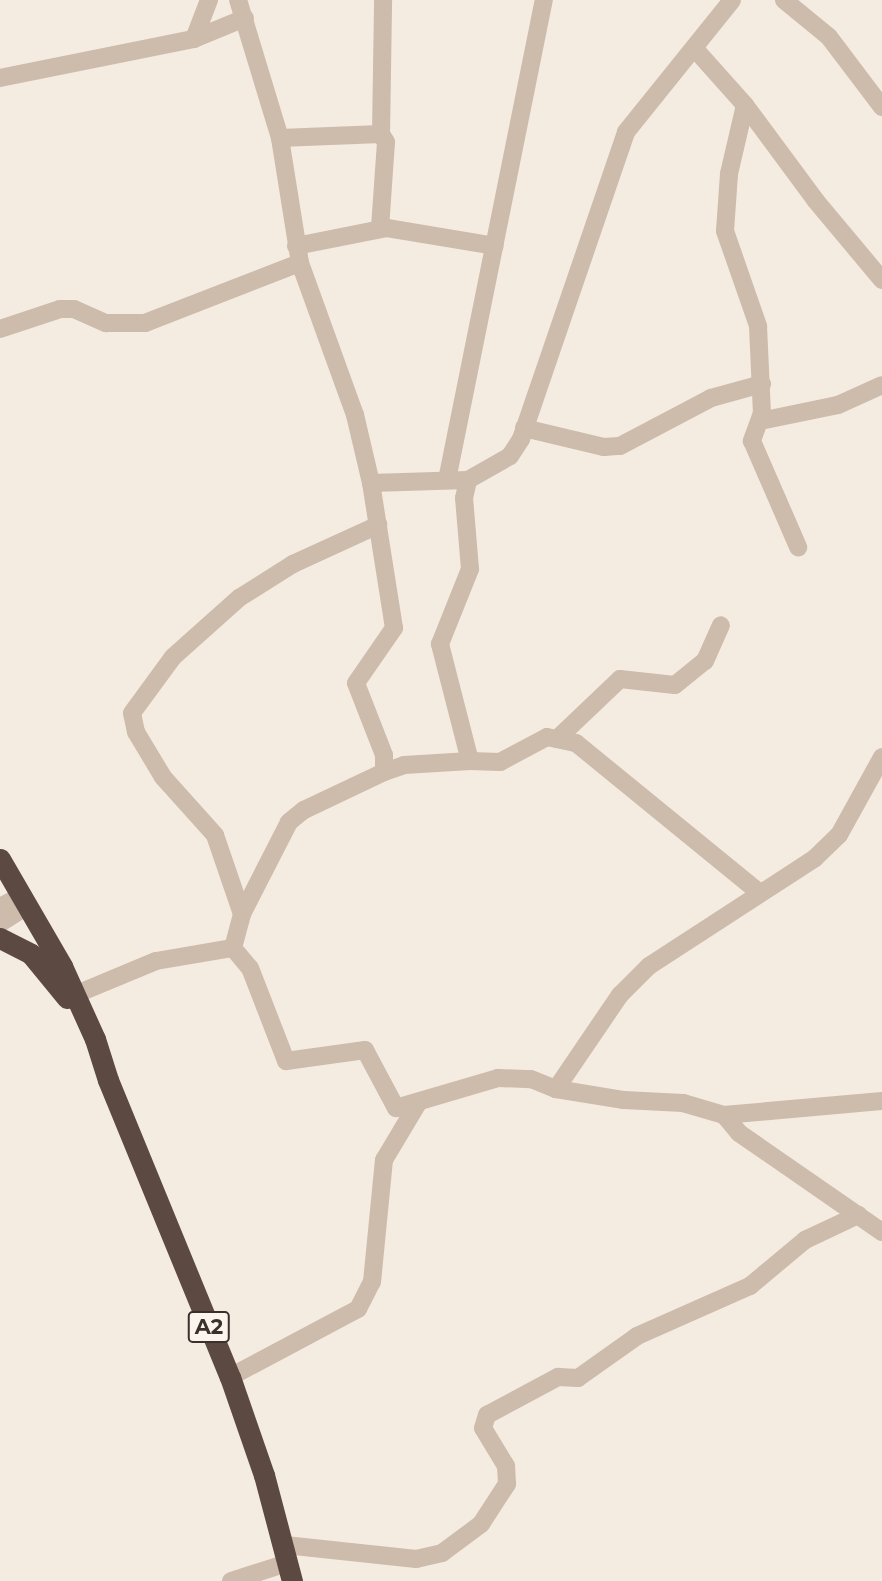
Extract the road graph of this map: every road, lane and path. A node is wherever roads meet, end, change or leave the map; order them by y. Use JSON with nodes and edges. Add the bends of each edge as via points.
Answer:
{"nodes":[{"id":1,"x":209,"y":0,"type":"edge"},
{"id":2,"x":237,"y":0,"type":"edge"},
{"id":3,"x":383,"y":0,"type":"edge"},
{"id":4,"x":544,"y":0,"type":"edge"},
{"id":5,"x":732,"y":0,"type":"edge"},
{"id":6,"x":784,"y":0,"type":"edge"},
{"id":7,"x":245,"y":18,"type":"junction"},
{"id":8,"x":194,"y":39,"type":"junction"},
{"id":9,"x":695,"y":49,"type":"junction"},
{"id":10,"x":0,"y":78,"type":"edge"},
{"id":11,"x":746,"y":105,"type":"junction"},
{"id":12,"x":882,"y":107,"type":"edge"},
{"id":13,"x":382,"y":134,"type":"junction"},
{"id":14,"x":280,"y":138,"type":"junction"},
{"id":15,"x":380,"y":228,"type":"junction"},
{"id":16,"x":494,"y":246,"type":"junction"},
{"id":17,"x":298,"y":255,"type":"junction"},
{"id":18,"x":882,"y":280,"type":"edge"},
{"id":19,"x":0,"y":329,"type":"edge"},
{"id":20,"x":762,"y":384,"type":"junction"},
{"id":21,"x":882,"y":385,"type":"edge"},
{"id":22,"x":760,"y":421,"type":"junction"},
{"id":23,"x":524,"y":428,"type":"junction"},
{"id":24,"x":447,"y":480,"type":"junction"},
{"id":25,"x":468,"y":480,"type":"junction"},
{"id":26,"x":371,"y":483,"type":"junction"},
{"id":27,"x":378,"y":526,"type":"junction"},
{"id":28,"x":798,"y":547,"type":"dead end"},
{"id":29,"x":722,"y":625,"type":"dead end"},
{"id":30,"x":556,"y":740,"type":"junction"},
{"id":31,"x":882,"y":757,"type":"edge"},
{"id":32,"x":470,"y":761,"type":"junction"},
{"id":33,"x":384,"y":772,"type":"junction"},
{"id":34,"x":0,"y":859,"type":"edge"},
{"id":35,"x":0,"y":881,"type":"edge"},
{"id":36,"x":759,"y":892,"type":"junction"},
{"id":37,"x":16,"y":904,"type":"edge"},
{"id":38,"x":242,"y":914,"type":"junction"},
{"id":39,"x":0,"y":923,"type":"edge"},
{"id":40,"x":0,"y":938,"type":"edge"},
{"id":41,"x":233,"y":948,"type":"junction"},
{"id":42,"x":71,"y":996,"type":"junction"},
{"id":43,"x":556,"y":1089,"type":"junction"},
{"id":44,"x":882,"y":1101,"type":"edge"},
{"id":45,"x":418,"y":1103,"type":"junction"},
{"id":46,"x":724,"y":1115,"type":"junction"},
{"id":47,"x":858,"y":1215,"type":"junction"},
{"id":48,"x":882,"y":1232,"type":"edge"},
{"id":49,"x":230,"y":1377,"type":"junction"},
{"id":50,"x":288,"y":1563,"type":"edge"},
{"id":51,"x":231,"y":1581,"type":"edge"}],
"edges":[{"from":1,"to":8,"type":"street"},
{"from":2,"to":7,"type":"street"},
{"from":3,"to":13,"type":"street"},
{"from":4,"to":16,"type":"street"},
{"from":5,"to":9,"type":"street"},
{"from":6,"to":12,"type":"street","via":[[830,37]]},
{"from":7,"to":8,"type":"street"},
{"from":7,"to":14,"type":"street"},
{"from":8,"to":10,"type":"street"},
{"from":9,"to":11,"type":"street"},
{"from":9,"to":23,"type":"street","via":[[632,124],[617,150]]},
{"from":11,"to":18,"type":"street","via":[[816,201]]},
{"from":11,"to":20,"type":"street","via":[[729,174],[724,220],[758,326]]},
{"from":13,"to":14,"type":"street"},
{"from":13,"to":15,"type":"street","via":[[386,142]]},
{"from":14,"to":17,"type":"street"},
{"from":15,"to":16,"type":"street"},
{"from":15,"to":17,"type":"street"},
{"from":16,"to":24,"type":"street"},
{"from":17,"to":19,"type":"street","via":[[145,323],[106,323],[74,309],[60,309]]},
{"from":17,"to":26,"type":"street","via":[[355,415]]},
{"from":20,"to":22,"type":"street"},
{"from":20,"to":23,"type":"street","via":[[710,398],[620,446],[604,447]]},
{"from":21,"to":22,"type":"street","via":[[838,405]]},
{"from":22,"to":28,"type":"street","via":[[752,441]]},
{"from":23,"to":25,"type":"street","via":[[502,464]]},
{"from":24,"to":25,"type":"street"},
{"from":24,"to":26,"type":"street"},
{"from":25,"to":32,"type":"street","via":[[464,498],[470,569],[440,644]]},
{"from":26,"to":27,"type":"street"},
{"from":27,"to":33,"type":"street","via":[[394,628],[356,683],[384,755]]},
{"from":27,"to":38,"type":"street","via":[[293,564],[239,598],[173,657],[132,713],[136,732],[163,778],[215,835]]},
{"from":29,"to":30,"type":"street","via":[[705,661],[675,685],[620,679]]},
{"from":30,"to":32,"type":"street","via":[[547,737],[500,762]]},
{"from":30,"to":36,"type":"street","via":[[576,743]]},
{"from":31,"to":36,"type":"street","via":[[839,835],[814,858]]},
{"from":32,"to":33,"type":"street","via":[[404,765]]},
{"from":33,"to":38,"type":"street","via":[[304,810],[289,822]]},
{"from":34,"to":37,"type":"highway","number":"A2"},
{"from":35,"to":37,"type":"highway","number":"A2"},
{"from":36,"to":43,"type":"street","via":[[649,966],[620,995]]},
{"from":37,"to":39,"type":"street"},
{"from":37,"to":42,"type":"highway","number":"A2"},
{"from":38,"to":41,"type":"street"},
{"from":40,"to":42,"type":"highway","via":[[31,954]]},
{"from":41,"to":42,"type":"street","via":[[156,961]]},
{"from":41,"to":45,"type":"street","via":[[250,968],[286,1061],[365,1050],[390,1104],[403,1108]]},
{"from":42,"to":49,"type":"highway","number":"A2"},
{"from":43,"to":45,"type":"street","via":[[531,1079],[498,1078],[467,1084]]},
{"from":43,"to":46,"type":"street","via":[[624,1100],[683,1102]]},
{"from":44,"to":46,"type":"street"},
{"from":45,"to":49,"type":"street","via":[[384,1160],[372,1282],[358,1309]]},
{"from":46,"to":47,"type":"street","via":[[739,1133]]},
{"from":47,"to":48,"type":"street"},
{"from":47,"to":50,"type":"street","via":[[804,1240],[750,1286],[637,1336],[578,1378],[558,1377],[487,1415],[483,1428],[506,1466],[507,1484],[481,1524],[442,1553],[416,1559]]},
{"from":49,"to":50,"type":"highway","number":"A2"},
{"from":50,"to":51,"type":"street"}]}
